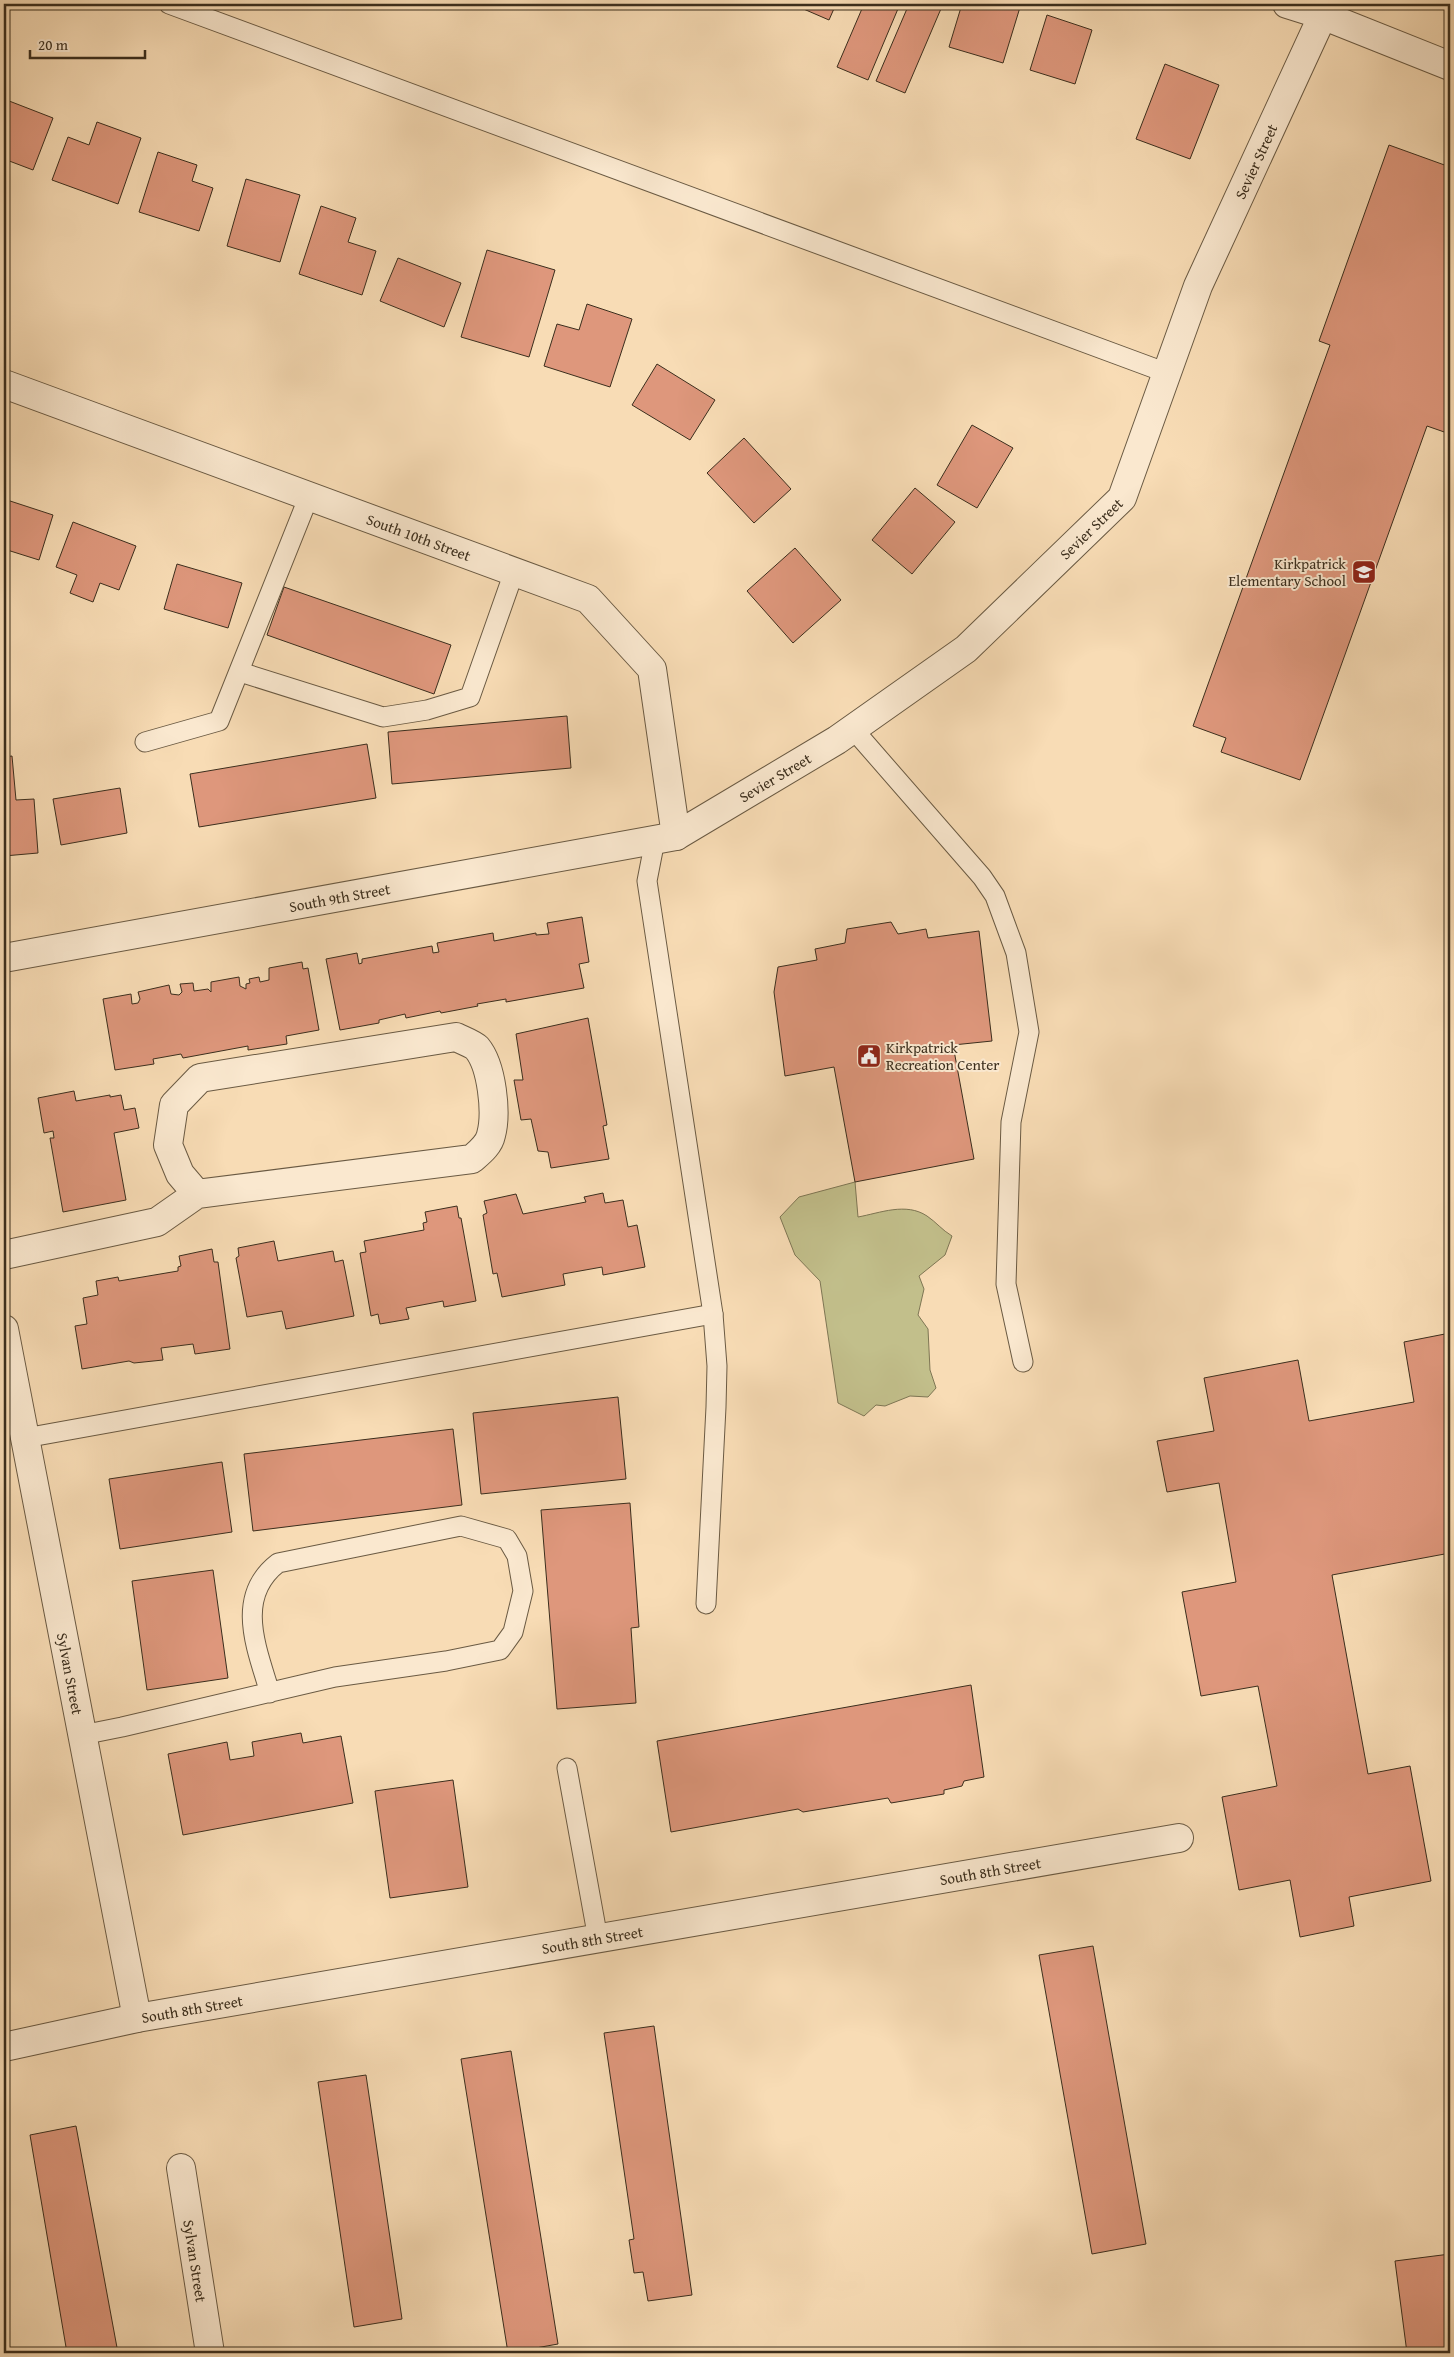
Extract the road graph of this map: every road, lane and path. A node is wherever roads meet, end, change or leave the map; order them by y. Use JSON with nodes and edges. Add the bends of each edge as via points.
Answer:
{"nodes":[{"id":1,"x":168,"y":4,"type":"edge"},
{"id":2,"x":1287,"y":4,"type":"edge"},
{"id":3,"x":1325,"y":10,"type":"edge"},
{"id":4,"x":1450,"y":66,"type":"edge"},
{"id":5,"x":1167,"y":373,"type":"junction"},
{"id":6,"x":4,"y":384,"type":"edge"},
{"id":7,"x":309,"y":496,"type":"junction"},
{"id":8,"x":514,"y":572,"type":"junction"},
{"id":9,"x":240,"y":672,"type":"junction"},
{"id":10,"x":853,"y":729,"type":"junction"},
{"id":11,"x":145,"y":742,"type":"dead end"},
{"id":12,"x":665,"y":838,"type":"junction"},
{"id":13,"x":4,"y":958,"type":"edge"},
{"id":14,"x":197,"y":1194,"type":"junction"},
{"id":15,"x":4,"y":1255,"type":"edge"},
{"id":16,"x":712,"y":1314,"type":"junction"},
{"id":17,"x":4,"y":1329,"type":"edge"},
{"id":18,"x":1024,"y":1362,"type":"dead end"},
{"id":19,"x":25,"y":1438,"type":"junction"},
{"id":20,"x":706,"y":1604,"type":"dead end"},
{"id":21,"x":270,"y":1693,"type":"junction"},
{"id":22,"x":82,"y":1735,"type":"junction"},
{"id":23,"x":567,"y":1768,"type":"dead end"},
{"id":24,"x":1180,"y":1838,"type":"dead end"},
{"id":25,"x":598,"y":1939,"type":"junction"},
{"id":26,"x":137,"y":2018,"type":"junction"},
{"id":27,"x":4,"y":2047,"type":"edge"},
{"id":28,"x":181,"y":2168,"type":"dead end"},
{"id":29,"x":210,"y":2353,"type":"edge"}],
"edges":[{"from":1,"to":5,"type":"lane"},
{"from":2,"to":3,"type":"street"},
{"from":3,"to":4,"type":"street"},
{"from":3,"to":5,"type":"street","name":"Sevier Street","via":[[1198,286]]},
{"from":5,"to":10,"type":"street","name":"Sevier Street","via":[[1122,498],[966,649]]},
{"from":6,"to":7,"type":"street","name":"South 10th Street"},
{"from":7,"to":8,"type":"street","name":"South 10th Street"},
{"from":7,"to":9,"type":"lane"},
{"from":8,"to":9,"type":"lane","via":[[470,697],[428,710],[383,717]]},
{"from":8,"to":12,"type":"street","name":"South 10th Street","via":[[588,599],[652,669]]},
{"from":9,"to":11,"type":"lane","via":[[219,720]]},
{"from":10,"to":12,"type":"street","name":"Sevier Street"},
{"from":10,"to":18,"type":"lane","via":[[982,877],[995,896],[1016,953],[1029,1032],[1011,1122],[1006,1284]]},
{"from":12,"to":13,"type":"street","name":"South 9th Street"},
{"from":12,"to":16,"type":"lane","via":[[647,881]]},
{"from":14,"to":14,"type":"street","via":[[472,1159],[491,1137],[494,1112],[488,1070],[477,1048],[456,1037],[200,1078],[174,1105],[168,1145],[180,1174]]},
{"from":14,"to":15,"type":"street","via":[[157,1222]]},
{"from":16,"to":19,"type":"lane"},
{"from":16,"to":20,"type":"lane","via":[[717,1366]]},
{"from":17,"to":19,"type":"street","name":"Sylvan Street"},
{"from":19,"to":22,"type":"street","name":"Sylvan Street"},
{"from":21,"to":21,"type":"lane","via":[[334,1677],[500,1650],[513,1632],[523,1591],[517,1556],[506,1539],[461,1526],[278,1563],[266,1572],[254,1598],[252,1631]]},
{"from":21,"to":22,"type":"lane"},
{"from":22,"to":26,"type":"street","name":"Sylvan Street"},
{"from":23,"to":25,"type":"lane"},
{"from":24,"to":25,"type":"street","name":"South 8th Street"},
{"from":25,"to":26,"type":"street","name":"South 8th Street"},
{"from":26,"to":27,"type":"street","name":"South 8th Street"},
{"from":28,"to":29,"type":"street","name":"Sylvan Street"}]}
